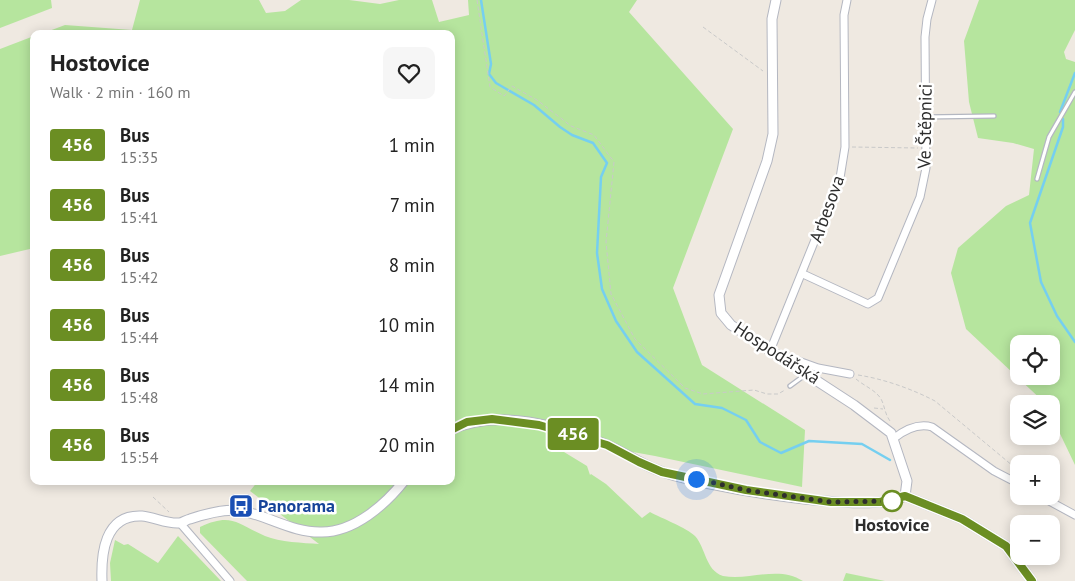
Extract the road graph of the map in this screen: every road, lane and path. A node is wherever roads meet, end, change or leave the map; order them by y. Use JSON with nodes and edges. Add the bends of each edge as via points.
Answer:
{"nodes":[{"id":1,"x":477,"y":0,"type":"edge"},
{"id":2,"x":776,"y":0,"type":"edge"},
{"id":3,"x":848,"y":0,"type":"edge"},
{"id":4,"x":932,"y":0,"type":"edge"},
{"id":5,"x":703,"y":27,"type":"dead end"},
{"id":6,"x":772,"y":74,"type":"junction"},
{"id":7,"x":1075,"y":92,"type":"edge"},
{"id":8,"x":994,"y":116,"type":"dead end"},
{"id":9,"x":926,"y":117,"type":"junction"},
{"id":10,"x":845,"y":147,"type":"junction"},
{"id":11,"x":926,"y":148,"type":"junction"},
{"id":12,"x":1037,"y":179,"type":"dead end"},
{"id":13,"x":802,"y":274,"type":"junction"},
{"id":14,"x":772,"y":352,"type":"junction"},
{"id":15,"x":807,"y":373,"type":"junction"},
{"id":16,"x":850,"y":374,"type":"junction"},
{"id":17,"x":790,"y":386,"type":"joint"},
{"id":18,"x":455,"y":428,"type":"edge"},
{"id":19,"x":900,"y":433,"type":"junction"},
{"id":20,"x":893,"y":439,"type":"junction"},
{"id":21,"x":1010,"y":464,"type":"edge"},
{"id":22,"x":1010,"y":479,"type":"edge"},
{"id":23,"x":400,"y":485,"type":"edge"},
{"id":24,"x":905,"y":496,"type":"junction"},
{"id":25,"x":153,"y":497,"type":"dead end"},
{"id":26,"x":1057,"y":505,"type":"edge"},
{"id":27,"x":1075,"y":515,"type":"edge"},
{"id":28,"x":180,"y":524,"type":"junction"},
{"id":29,"x":102,"y":581,"type":"edge"},
{"id":30,"x":230,"y":581,"type":"edge"},
{"id":31,"x":1032,"y":581,"type":"edge"}],
"edges":[{"from":1,"to":17,"type":"path","via":[[490,87],[504,96],[512,86],[537,100],[571,126],[594,135],[614,162],[606,242],[611,294],[635,339],[685,388],[703,394],[754,390],[778,394]]},
{"from":2,"to":6,"type":"street","name":"Hospodářská","via":[[772,19]]},
{"from":3,"to":10,"type":"street","name":"Arbesova","via":[[844,15]]},
{"from":4,"to":9,"type":"street","name":"Ve Štěpnici","via":[[925,37]]},
{"from":5,"to":6,"type":"path","via":[[757,68]]},
{"from":6,"to":14,"type":"street","name":"Hospodářská","via":[[773,134],[767,161],[718,295],[721,313],[730,325]]},
{"from":7,"to":12,"type":"lane","via":[[1049,137]]},
{"from":8,"to":9,"type":"lane"},
{"from":9,"to":11,"type":"street","name":"Ve Štěpnici"},
{"from":10,"to":11,"type":"path"},
{"from":10,"to":13,"type":"street","name":"Arbesova","via":[[840,178]]},
{"from":11,"to":13,"type":"street","name":"Ve Štěpnici","via":[[920,197],[878,298],[868,304]]},
{"from":13,"to":14,"type":"street","name":"Arbesova"},
{"from":14,"to":15,"type":"street","name":"Hospodářská"},
{"from":14,"to":16,"type":"street","via":[[818,368]]},
{"from":15,"to":17,"type":"lane"},
{"from":15,"to":20,"type":"street","name":"Hospodářská","via":[[854,404],[891,433]]},
{"from":16,"to":19,"type":"path","via":[[875,392]]},
{"from":16,"to":21,"type":"path","via":[[920,393]]},
{"from":18,"to":24,"type":"street","via":[[467,422],[492,419],[539,425],[607,445],[662,472],[746,490],[831,502],[892,501]]},
{"from":19,"to":20,"type":"street"},
{"from":19,"to":22,"type":"street","via":[[924,424],[932,427]]},
{"from":20,"to":24,"type":"street","name":"Hospodářská","via":[[907,481]]},
{"from":23,"to":28,"type":"street","via":[[361,520],[340,529],[322,532],[286,527],[241,510],[221,511]]},
{"from":24,"to":31,"type":"street","via":[[962,519],[1006,546]]},
{"from":25,"to":28,"type":"path"},
{"from":26,"to":27,"type":"street"},
{"from":28,"to":29,"type":"street","via":[[140,516],[125,519],[112,529],[103,547]]},
{"from":28,"to":30,"type":"street"}]}
